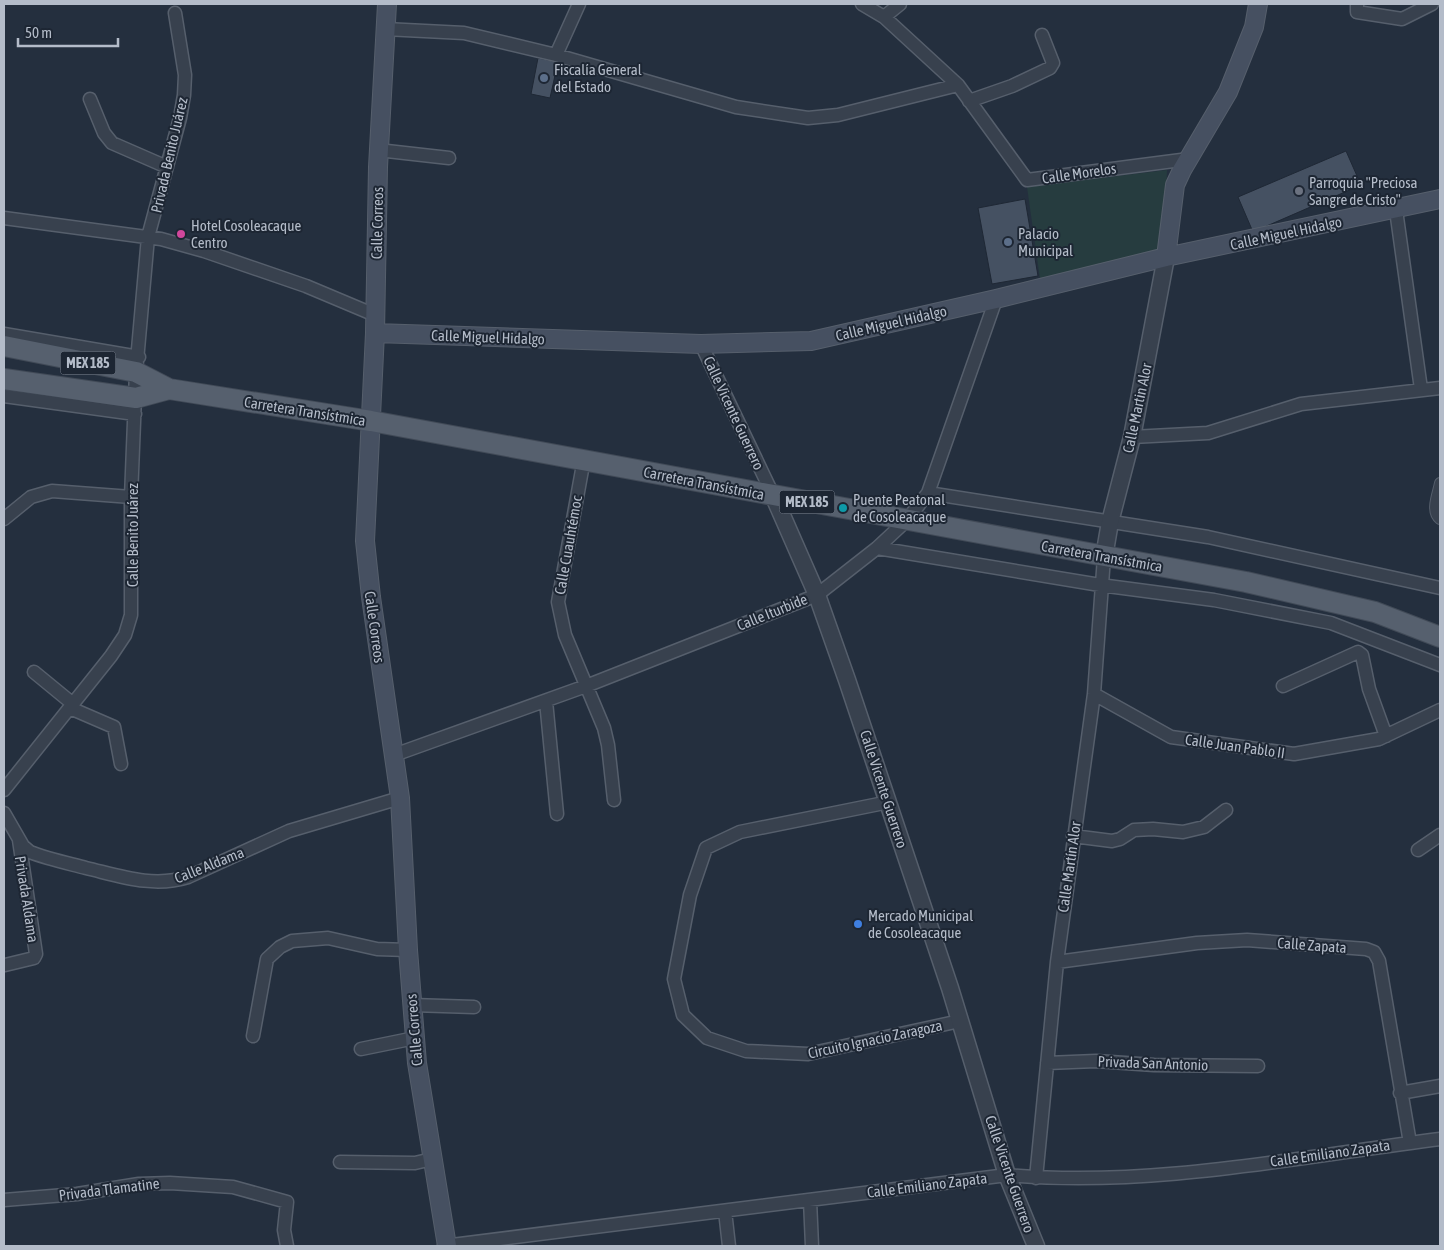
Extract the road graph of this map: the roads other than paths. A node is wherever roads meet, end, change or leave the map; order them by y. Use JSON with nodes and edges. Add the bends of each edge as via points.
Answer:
{"nodes":[{"id":1,"x":386,"y":4,"type":"edge"},
{"id":2,"x":579,"y":4,"type":"edge"},
{"id":3,"x":862,"y":4,"type":"edge"},
{"id":4,"x":900,"y":4,"type":"edge"},
{"id":5,"x":1258,"y":4,"type":"edge"},
{"id":6,"x":1356,"y":4,"type":"edge"},
{"id":7,"x":1432,"y":4,"type":"edge"},
{"id":8,"x":175,"y":13,"type":"dead end"},
{"id":9,"x":884,"y":17,"type":"junction"},
{"id":10,"x":385,"y":29,"type":"junction"},
{"id":11,"x":1042,"y":35,"type":"dead end"},
{"id":12,"x":556,"y":55,"type":"junction"},
{"id":13,"x":958,"y":85,"type":"junction"},
{"id":14,"x":90,"y":99,"type":"dead end"},
{"id":15,"x":969,"y":101,"type":"junction"},
{"id":16,"x":378,"y":150,"type":"junction"},
{"id":17,"x":449,"y":158,"type":"dead end"},
{"id":18,"x":1189,"y":159,"type":"junction"},
{"id":19,"x":167,"y":167,"type":"junction"},
{"id":20,"x":1440,"y":199,"type":"edge"},
{"id":21,"x":1396,"y":210,"type":"junction"},
{"id":22,"x":4,"y":218,"type":"edge"},
{"id":23,"x":148,"y":237,"type":"junction"},
{"id":24,"x":1166,"y":257,"type":"junction"},
{"id":25,"x":996,"y":299,"type":"junction"},
{"id":26,"x":375,"y":324,"type":"junction"},
{"id":27,"x":4,"y":334,"type":"edge"},
{"id":28,"x":702,"y":344,"type":"junction"},
{"id":29,"x":4,"y":346,"type":"edge"},
{"id":30,"x":138,"y":365,"type":"junction"},
{"id":31,"x":4,"y":379,"type":"edge"},
{"id":32,"x":1440,"y":388,"type":"edge"},
{"id":33,"x":169,"y":389,"type":"junction"},
{"id":34,"x":1421,"y":389,"type":"junction"},
{"id":35,"x":4,"y":396,"type":"edge"},
{"id":36,"x":135,"y":406,"type":"junction"},
{"id":37,"x":371,"y":421,"type":"junction"},
{"id":38,"x":1132,"y":437,"type":"junction"},
{"id":39,"x":584,"y":460,"type":"junction"},
{"id":40,"x":1440,"y":483,"type":"edge"},
{"id":41,"x":928,"y":493,"type":"junction"},
{"id":42,"x":131,"y":497,"type":"junction"},
{"id":43,"x":774,"y":497,"type":"junction"},
{"id":44,"x":4,"y":519,"type":"edge"},
{"id":45,"x":1440,"y":519,"type":"edge"},
{"id":46,"x":908,"y":520,"type":"junction"},
{"id":47,"x":1110,"y":522,"type":"junction"},
{"id":48,"x":877,"y":548,"type":"junction"},
{"id":49,"x":1104,"y":557,"type":"junction"},
{"id":50,"x":1100,"y":585,"type":"junction"},
{"id":51,"x":1440,"y":587,"type":"edge"},
{"id":52,"x":817,"y":594,"type":"junction"},
{"id":53,"x":1440,"y":637,"type":"edge"},
{"id":54,"x":1440,"y":665,"type":"edge"},
{"id":55,"x":34,"y":672,"type":"dead end"},
{"id":56,"x":586,"y":686,"type":"junction"},
{"id":57,"x":1283,"y":686,"type":"dead end"},
{"id":58,"x":1094,"y":694,"type":"junction"},
{"id":59,"x":546,"y":701,"type":"junction"},
{"id":60,"x":71,"y":706,"type":"junction"},
{"id":61,"x":1440,"y":710,"type":"edge"},
{"id":62,"x":1386,"y":736,"type":"junction"},
{"id":63,"x":394,"y":755,"type":"junction"},
{"id":64,"x":121,"y":764,"type":"dead end"},
{"id":65,"x":4,"y":790,"type":"edge"},
{"id":66,"x":400,"y":798,"type":"junction"},
{"id":67,"x":614,"y":800,"type":"dead end"},
{"id":68,"x":889,"y":802,"type":"junction"},
{"id":69,"x":1226,"y":810,"type":"dead end"},
{"id":70,"x":4,"y":813,"type":"edge"},
{"id":71,"x":557,"y":814,"type":"dead end"},
{"id":72,"x":1440,"y":835,"type":"edge"},
{"id":73,"x":1073,"y":836,"type":"junction"},
{"id":74,"x":19,"y":840,"type":"junction"},
{"id":75,"x":1418,"y":850,"type":"dead end"},
{"id":76,"x":408,"y":950,"type":"junction"},
{"id":77,"x":1057,"y":962,"type":"junction"},
{"id":78,"x":5,"y":964,"type":"dead end"},
{"id":79,"x":412,"y":1005,"type":"junction"},
{"id":80,"x":474,"y":1007,"type":"dead end"},
{"id":81,"x":960,"y":1021,"type":"junction"},
{"id":82,"x":253,"y":1036,"type":"dead end"},
{"id":83,"x":415,"y":1038,"type":"junction"},
{"id":84,"x":361,"y":1049,"type":"dead end"},
{"id":85,"x":1048,"y":1063,"type":"junction"},
{"id":86,"x":1258,"y":1066,"type":"dead end"},
{"id":87,"x":1440,"y":1086,"type":"edge"},
{"id":88,"x":1400,"y":1093,"type":"junction"},
{"id":89,"x":1440,"y":1138,"type":"edge"},
{"id":90,"x":1410,"y":1142,"type":"junction"},
{"id":91,"x":432,"y":1159,"type":"junction"},
{"id":92,"x":340,"y":1162,"type":"dead end"},
{"id":93,"x":1007,"y":1175,"type":"junction"},
{"id":94,"x":1036,"y":1178,"type":"junction"},
{"id":95,"x":4,"y":1200,"type":"edge"},
{"id":96,"x":810,"y":1200,"type":"junction"},
{"id":97,"x":725,"y":1211,"type":"junction"},
{"id":98,"x":287,"y":1246,"type":"edge"},
{"id":99,"x":446,"y":1246,"type":"edge"},
{"id":100,"x":728,"y":1246,"type":"edge"},
{"id":101,"x":812,"y":1246,"type":"edge"},
{"id":102,"x":1036,"y":1246,"type":"edge"}],
"edges":[{"from":1,"to":10,"type":"main road","name":"Calle Correos"},
{"from":2,"to":12,"type":"street"},
{"from":3,"to":9,"type":"street","name":"Calle Morelos"},
{"from":4,"to":9,"type":"street"},
{"from":5,"to":18,"type":"main road","via":[[1254,27],[1228,92]]},
{"from":6,"to":7,"type":"street","via":[[1357,12],[1402,19]]},
{"from":8,"to":19,"type":"street","name":"Privada Benito Juárez","via":[[185,75],[184,95]]},
{"from":9,"to":13,"type":"street","name":"Calle Morelos"},
{"from":10,"to":12,"type":"street","via":[[464,33]]},
{"from":10,"to":16,"type":"main road","name":"Calle Correos"},
{"from":11,"to":15,"type":"street","via":[[1052,55],[1050,68]]},
{"from":12,"to":13,"type":"street","via":[[736,107],[808,118],[838,115]]},
{"from":13,"to":15,"type":"street","name":"Calle Morelos"},
{"from":14,"to":19,"type":"street","via":[[104,133],[112,143]]},
{"from":15,"to":18,"type":"street","name":"Calle Morelos","via":[[1027,180]]},
{"from":16,"to":17,"type":"street"},
{"from":16,"to":26,"type":"main road","name":"Calle Correos"},
{"from":18,"to":24,"type":"main road","via":[[1175,185]]},
{"from":19,"to":23,"type":"street","name":"Privada Benito Juárez"},
{"from":20,"to":21,"type":"main road","name":"Calle Miguel Hidalgo"},
{"from":21,"to":24,"type":"main road","name":"Calle Miguel Hidalgo"},
{"from":21,"to":34,"type":"street"},
{"from":22,"to":23,"type":"street"},
{"from":23,"to":26,"type":"street","via":[[204,251],[306,286]]},
{"from":23,"to":30,"type":"street","name":"Calle Benito Juárez"},
{"from":24,"to":25,"type":"main road","name":"Calle Miguel Hidalgo"},
{"from":24,"to":38,"type":"street","name":"Calle Martin Alor"},
{"from":25,"to":28,"type":"main road","name":"Calle Miguel Hidalgo","via":[[811,341]]},
{"from":25,"to":41,"type":"street","name":"Calle Iturbide"},
{"from":26,"to":28,"type":"main road","name":"Calle Miguel Hidalgo"},
{"from":26,"to":37,"type":"main road","name":"Calle Correos"},
{"from":27,"to":30,"type":"street"},
{"from":28,"to":43,"type":"street","name":"Calle Vicente Guerrero"},
{"from":29,"to":30,"type":"main road","name":"Carretera Transístmica","number":"MEX 185"},
{"from":30,"to":33,"type":"main road","name":"Carretera Transístmica","number":"MEX 185"},
{"from":30,"to":36,"type":"street","name":"Calle Benito Juárez"},
{"from":31,"to":36,"type":"main road","name":"Carretera Transístmica","number":"MEX 185"},
{"from":32,"to":34,"type":"street"},
{"from":33,"to":36,"type":"main road","name":"Carretera Transístmica","number":"MEX 185"},
{"from":33,"to":37,"type":"main road","name":"Carretera Transístmica","number":"MEX 185"},
{"from":34,"to":38,"type":"street","via":[[1300,404],[1208,433]]},
{"from":35,"to":36,"type":"street","via":[[97,410]]},
{"from":36,"to":42,"type":"street","name":"Calle Benito Juárez"},
{"from":37,"to":39,"type":"main road","name":"Carretera Transístmica","number":"MEX 185"},
{"from":37,"to":63,"type":"main road","name":"Calle Correos","via":[[365,541]]},
{"from":38,"to":47,"type":"street","name":"Calle Martin Alor"},
{"from":39,"to":43,"type":"main road","name":"Carretera Transístmica","number":"MEX 185"},
{"from":39,"to":56,"type":"street","name":"Calle Cuauhtémoc","via":[[558,602],[565,635]]},
{"from":40,"to":45,"type":"street","via":[[1435,514]]},
{"from":41,"to":46,"type":"street","name":"Calle Iturbide"},
{"from":41,"to":47,"type":"street"},
{"from":42,"to":44,"type":"street","via":[[47,492],[31,497]]},
{"from":42,"to":60,"type":"street","name":"Calle Benito Juárez","via":[[131,615],[125,635],[112,656]]},
{"from":43,"to":46,"type":"main road","name":"Carretera Transístmica","number":"MEX 185"},
{"from":43,"to":52,"type":"street","name":"Calle Vicente Guerrero"},
{"from":46,"to":48,"type":"street","name":"Calle Iturbide"},
{"from":46,"to":49,"type":"main road","name":"Carretera Transístmica","number":"MEX 185"},
{"from":47,"to":49,"type":"street","name":"Calle Martin Alor"},
{"from":47,"to":51,"type":"street","via":[[1208,537]]},
{"from":48,"to":50,"type":"street"},
{"from":48,"to":52,"type":"street","name":"Calle Iturbide"},
{"from":49,"to":50,"type":"street","name":"Calle Martín Alor"},
{"from":49,"to":53,"type":"main road","name":"Carretera Transístmica","number":"MEX 185","via":[[1246,582],[1375,612]]},
{"from":50,"to":54,"type":"street","via":[[1214,600],[1331,624]]},
{"from":50,"to":58,"type":"street","name":"Calle Martín Alor"},
{"from":52,"to":56,"type":"street","name":"Calle Iturbide"},
{"from":52,"to":68,"type":"street","name":"Calle Vicente Guerrero"},
{"from":55,"to":60,"type":"street"},
{"from":56,"to":59,"type":"street","name":"Calle Iturbide"},
{"from":56,"to":67,"type":"street","name":"Calle Cuauhtémoc","via":[[608,745]]},
{"from":57,"to":62,"type":"street","via":[[1358,652],[1362,655],[1369,689]]},
{"from":58,"to":62,"type":"street","name":"Calle Juan Pablo II","via":[[1171,737],[1224,745],[1294,754]]},
{"from":58,"to":73,"type":"street","name":"Calle Martín Alor"},
{"from":59,"to":63,"type":"street","name":"Calle Iturbide"},
{"from":59,"to":71,"type":"street"},
{"from":60,"to":64,"type":"street","via":[[114,728]]},
{"from":60,"to":65,"type":"street","name":"Calle Benito Juárez"},
{"from":61,"to":62,"type":"street","name":"Calle Juan Pablo II"},
{"from":63,"to":66,"type":"main road","name":"Calle Correos"},
{"from":66,"to":74,"type":"street","name":"Calle Aldama","via":[[289,831],[174,881],[120,877],[42,857],[30,852]]},
{"from":66,"to":76,"type":"main road","name":"Calle Correos"},
{"from":68,"to":81,"type":"street","name":"Calle Vicente Guerrero"},
{"from":68,"to":81,"type":"street","name":"Circuito Ignacio Zaragoza","via":[[740,832],[706,848],[690,895],[674,979],[684,1015],[707,1038],[746,1051],[808,1054]]},
{"from":69,"to":73,"type":"street","via":[[1204,827],[1183,832],[1134,830],[1112,841]]},
{"from":70,"to":74,"type":"street","name":"Calle Aldama"},
{"from":72,"to":75,"type":"street"},
{"from":73,"to":77,"type":"street","name":"Calle Martín Alor"},
{"from":74,"to":78,"type":"street","name":"Privada Aldama","via":[[36,954],[29,961]]},
{"from":76,"to":79,"type":"main road","name":"Calle Correos"},
{"from":76,"to":82,"type":"street","via":[[377,948],[328,938],[292,941],[280,947],[266,959]]},
{"from":77,"to":85,"type":"street","name":"Calle Martín Alor"},
{"from":77,"to":88,"type":"street","name":"Calle Zapata","via":[[1247,940],[1374,952],[1379,961]]},
{"from":79,"to":80,"type":"street"},
{"from":79,"to":83,"type":"main road","name":"Calle Correos"},
{"from":81,"to":93,"type":"street","name":"Calle Vicente Guerrero"},
{"from":83,"to":84,"type":"street"},
{"from":83,"to":91,"type":"main road","name":"Calle Correos"},
{"from":85,"to":86,"type":"street","name":"Privada San Antonio","via":[[1096,1061]]},
{"from":85,"to":94,"type":"street","name":"Calle Martín Alor"},
{"from":87,"to":88,"type":"street"},
{"from":88,"to":90,"type":"street","name":"Calle Zapata"},
{"from":89,"to":90,"type":"street","name":"Calle Emiliano Zapata"},
{"from":90,"to":94,"type":"street","name":"Calle Emiliano Zapata","via":[[1160,1175]]},
{"from":91,"to":92,"type":"street","via":[[415,1164]]},
{"from":91,"to":99,"type":"main road","name":"Calle Correos"},
{"from":93,"to":94,"type":"street","name":"Calle Emiliano Zapata"},
{"from":93,"to":96,"type":"street","name":"Calle Emiliano Zapata"},
{"from":93,"to":102,"type":"street","name":"Calle Vicente Guerrero"},
{"from":95,"to":98,"type":"street","name":"Privada Tlamatine","via":[[147,1184],[233,1187],[287,1202],[284,1230]]},
{"from":96,"to":97,"type":"street","name":"Calle Emiliano Zapata"},
{"from":96,"to":101,"type":"street"},
{"from":97,"to":99,"type":"street","name":"Calle Emiliano Zapata"},
{"from":97,"to":100,"type":"street"}]}
